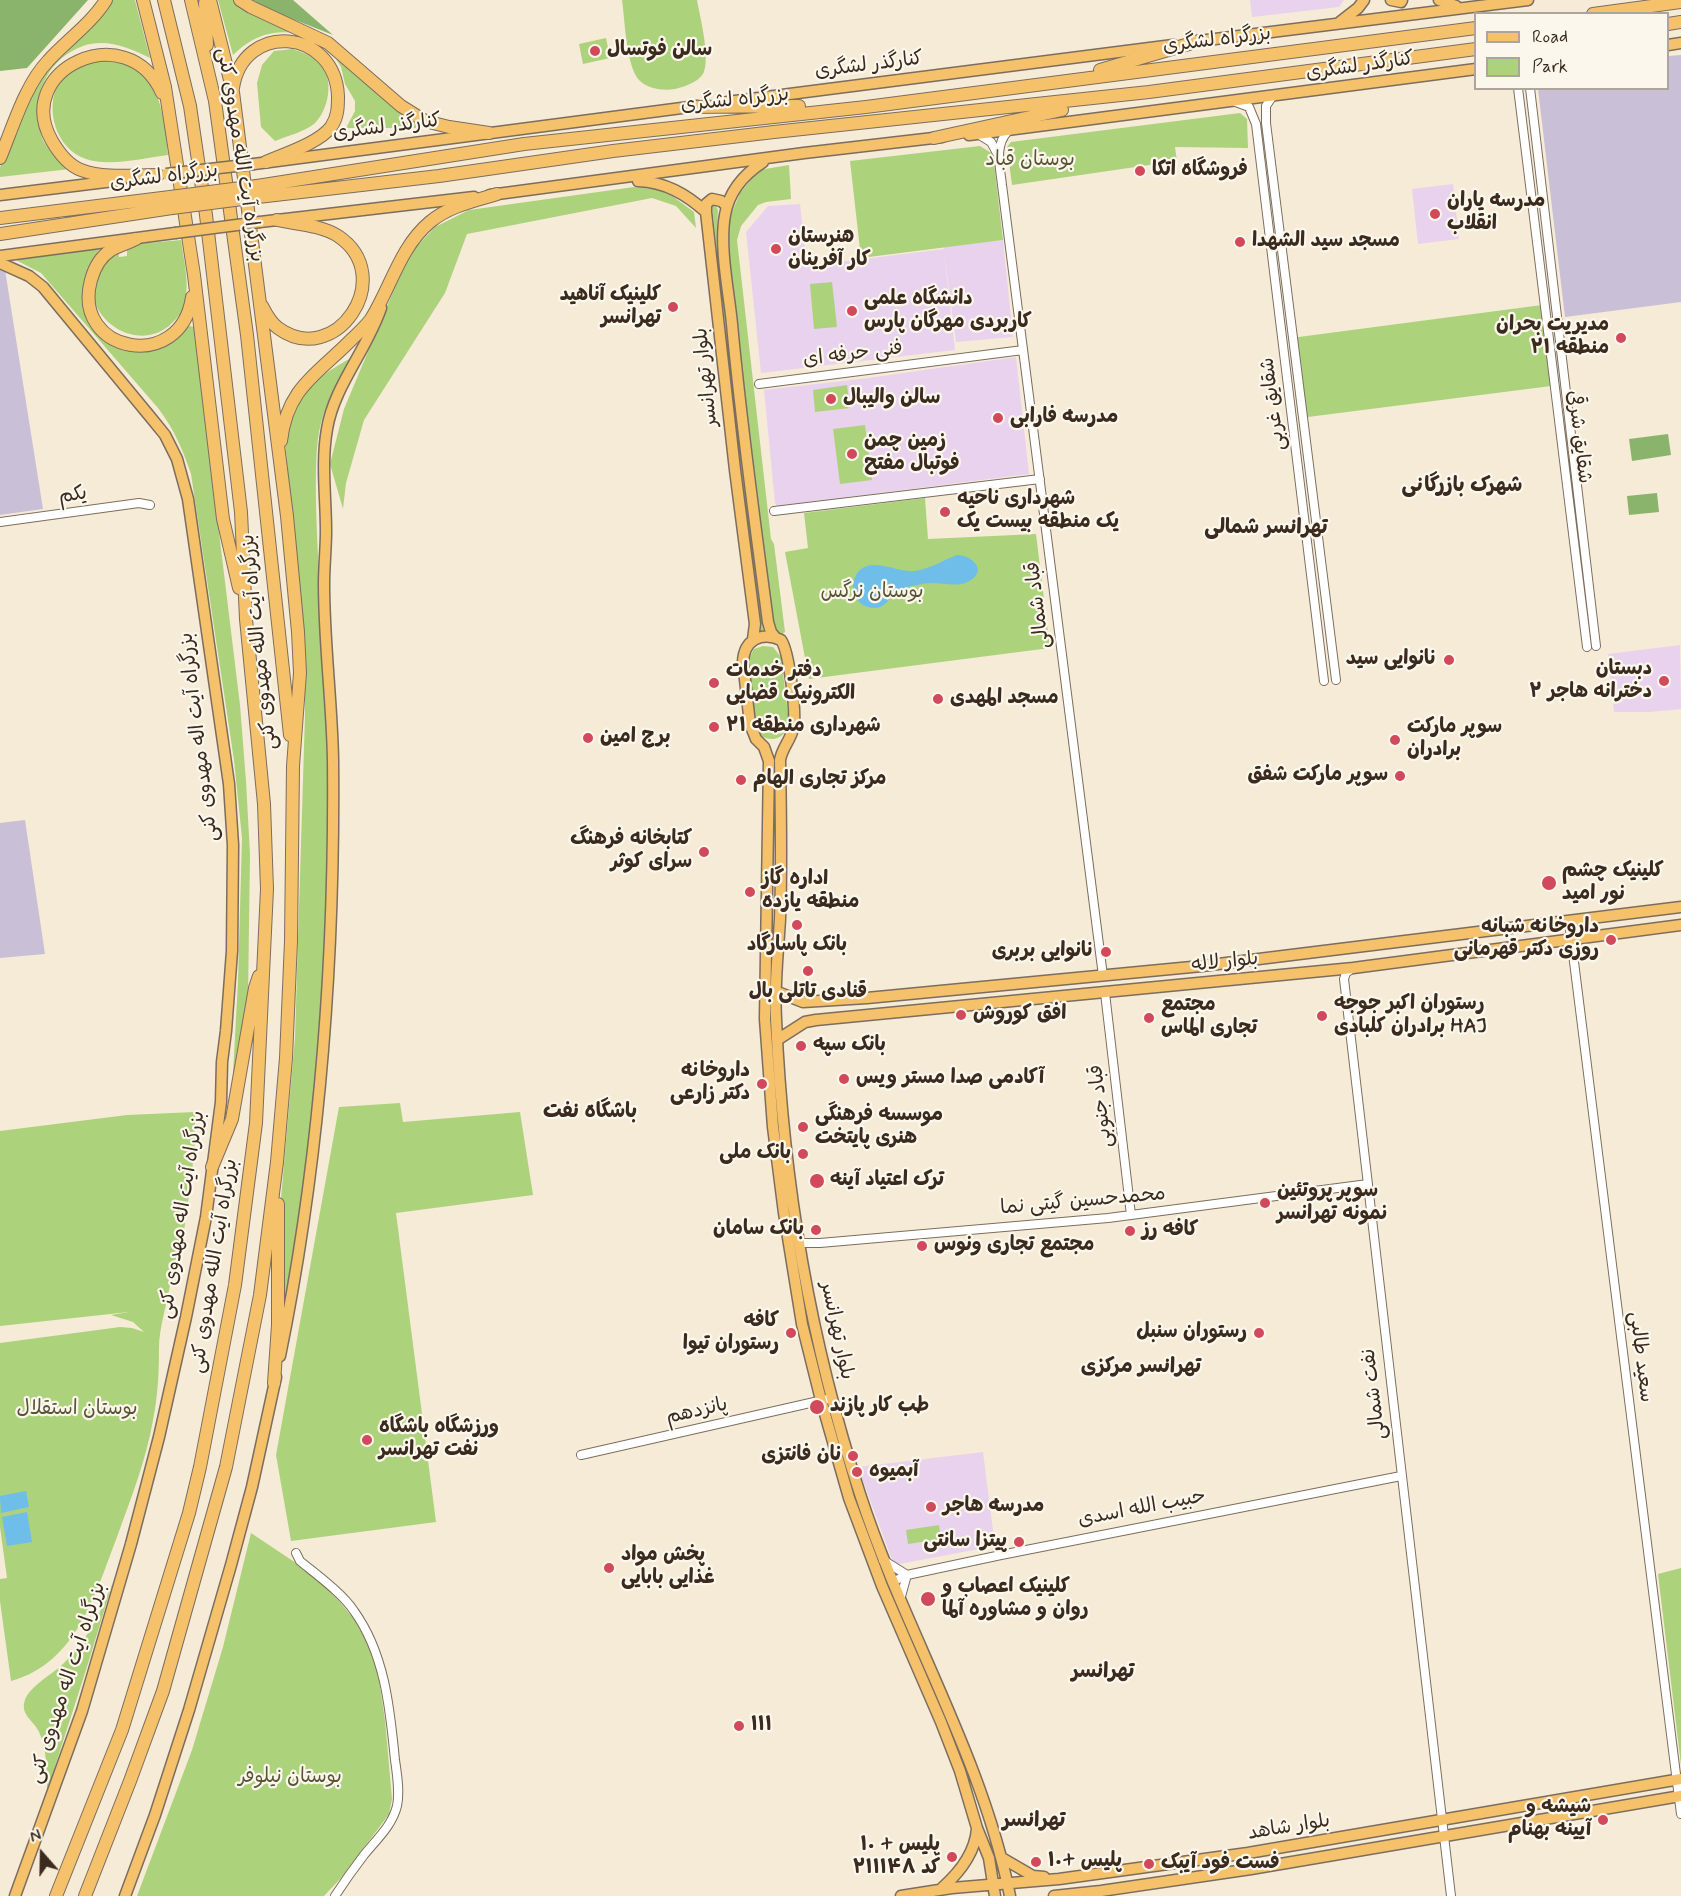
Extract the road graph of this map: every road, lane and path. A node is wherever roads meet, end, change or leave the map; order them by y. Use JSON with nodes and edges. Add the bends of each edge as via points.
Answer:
{"nodes":[{"id":1,"x":106,"y":0,"type":"edge"},
{"id":2,"x":143,"y":0,"type":"edge"},
{"id":3,"x":164,"y":0,"type":"edge"},
{"id":4,"x":190,"y":0,"type":"edge"},
{"id":5,"x":205,"y":0,"type":"edge"},
{"id":6,"x":210,"y":0,"type":"edge"},
{"id":7,"x":240,"y":0,"type":"edge"},
{"id":8,"x":1364,"y":0,"type":"edge"},
{"id":9,"x":1391,"y":0,"type":"edge"},
{"id":10,"x":1402,"y":0,"type":"edge"},
{"id":11,"x":1439,"y":0,"type":"edge"},
{"id":12,"x":1528,"y":0,"type":"edge"},
{"id":13,"x":1681,"y":2,"type":"edge"},
{"id":14,"x":1462,"y":7,"type":"junction"},
{"id":15,"x":1608,"y":12,"type":"edge"},
{"id":16,"x":1339,"y":23,"type":"junction"},
{"id":17,"x":1474,"y":28,"type":"edge"},
{"id":18,"x":1199,"y":41,"type":"junction"},
{"id":19,"x":1474,"y":51,"type":"edge"},
{"id":20,"x":206,"y":58,"type":"junction"},
{"id":21,"x":1474,"y":69,"type":"edge"},
{"id":22,"x":1065,"y":80,"type":"junction"},
{"id":23,"x":1518,"y":90,"type":"edge"},
{"id":24,"x":1530,"y":90,"type":"edge"},
{"id":25,"x":233,"y":92,"type":"junction"},
{"id":26,"x":1149,"y":92,"type":"junction"},
{"id":27,"x":1272,"y":97,"type":"junction"},
{"id":28,"x":1233,"y":100,"type":"junction"},
{"id":29,"x":168,"y":107,"type":"junction"},
{"id":30,"x":688,"y":107,"type":"junction"},
{"id":31,"x":866,"y":107,"type":"junction"},
{"id":32,"x":1261,"y":123,"type":"junction"},
{"id":33,"x":1008,"y":131,"type":"junction"},
{"id":34,"x":489,"y":133,"type":"junction"},
{"id":35,"x":978,"y":134,"type":"junction"},
{"id":36,"x":934,"y":138,"type":"junction"},
{"id":37,"x":0,"y":158,"type":"edge"},
{"id":38,"x":999,"y":158,"type":"junction"},
{"id":39,"x":766,"y":159,"type":"junction"},
{"id":40,"x":260,"y":163,"type":"junction"},
{"id":41,"x":162,"y":175,"type":"junction"},
{"id":42,"x":612,"y":180,"type":"junction"},
{"id":43,"x":257,"y":192,"type":"junction"},
{"id":44,"x":497,"y":194,"type":"junction"},
{"id":45,"x":0,"y":195,"type":"edge"},
{"id":46,"x":171,"y":203,"type":"junction"},
{"id":47,"x":727,"y":206,"type":"junction"},
{"id":48,"x":706,"y":212,"type":"junction"},
{"id":49,"x":0,"y":218,"type":"edge"},
{"id":50,"x":277,"y":220,"type":"junction"},
{"id":51,"x":0,"y":234,"type":"edge"},
{"id":52,"x":1280,"y":234,"type":"junction"},
{"id":53,"x":1270,"y":235,"type":"junction"},
{"id":54,"x":136,"y":239,"type":"junction"},
{"id":55,"x":0,"y":256,"type":"edge"},
{"id":56,"x":0,"y":263,"type":"edge"},
{"id":57,"x":194,"y":275,"type":"junction"},
{"id":58,"x":391,"y":279,"type":"junction"},
{"id":59,"x":260,"y":303,"type":"junction"},
{"id":60,"x":1023,"y":350,"type":"junction"},
{"id":61,"x":759,"y":384,"type":"dead end"},
{"id":62,"x":279,"y":457,"type":"junction"},
{"id":63,"x":1040,"y":479,"type":"junction"},
{"id":64,"x":150,"y":505,"type":"dead end"},
{"id":65,"x":774,"y":511,"type":"dead end"},
{"id":66,"x":0,"y":522,"type":"edge"},
{"id":67,"x":246,"y":619,"type":"junction"},
{"id":68,"x":775,"y":637,"type":"junction"},
{"id":69,"x":753,"y":639,"type":"junction"},
{"id":70,"x":1336,"y":680,"type":"dead end"},
{"id":71,"x":1324,"y":681,"type":"dead end"},
{"id":72,"x":786,"y":745,"type":"junction"},
{"id":73,"x":764,"y":747,"type":"junction"},
{"id":74,"x":293,"y":766,"type":"junction"},
{"id":75,"x":1681,"y":908,"type":"edge"},
{"id":76,"x":1569,"y":922,"type":"junction"},
{"id":77,"x":1681,"y":925,"type":"edge"},
{"id":78,"x":1571,"y":939,"type":"junction"},
{"id":79,"x":265,"y":960,"type":"junction"},
{"id":80,"x":1353,"y":968,"type":"junction"},
{"id":81,"x":1103,"y":976,"type":"junction"},
{"id":82,"x":775,"y":991,"type":"junction"},
{"id":83,"x":1105,"y":993,"type":"junction"},
{"id":84,"x":867,"y":998,"type":"junction"},
{"id":85,"x":868,"y":1015,"type":"junction"},
{"id":86,"x":777,"y":1040,"type":"junction"},
{"id":87,"x":277,"y":1162,"type":"junction"},
{"id":88,"x":212,"y":1167,"type":"junction"},
{"id":89,"x":1368,"y":1184,"type":"junction"},
{"id":90,"x":1131,"y":1215,"type":"junction"},
{"id":91,"x":800,"y":1243,"type":"junction"},
{"id":92,"x":274,"y":1383,"type":"junction"},
{"id":93,"x":832,"y":1398,"type":"junction"},
{"id":94,"x":821,"y":1401,"type":"junction"},
{"id":95,"x":581,"y":1455,"type":"dead end"},
{"id":96,"x":1401,"y":1476,"type":"junction"},
{"id":97,"x":296,"y":1553,"type":"dead end"},
{"id":98,"x":883,"y":1568,"type":"junction"},
{"id":99,"x":907,"y":1575,"type":"junction"},
{"id":100,"x":894,"y":1592,"type":"junction"},
{"id":101,"x":1679,"y":1779,"type":"edge"},
{"id":102,"x":1680,"y":1796,"type":"edge"},
{"id":103,"x":1681,"y":1814,"type":"edge"},
{"id":104,"x":1442,"y":1820,"type":"junction"},
{"id":105,"x":977,"y":1828,"type":"junction"},
{"id":106,"x":1443,"y":1837,"type":"junction"},
{"id":107,"x":1002,"y":1858,"type":"junction"},
{"id":108,"x":1059,"y":1879,"type":"junction"},
{"id":109,"x":993,"y":1884,"type":"junction"},
{"id":110,"x":1008,"y":1884,"type":"junction"},
{"id":111,"x":940,"y":1890,"type":"junction"},
{"id":112,"x":952,"y":1892,"type":"edge"},
{"id":113,"x":126,"y":1894,"type":"edge"},
{"id":114,"x":15,"y":1896,"type":"edge"},
{"id":115,"x":56,"y":1896,"type":"edge"},
{"id":116,"x":85,"y":1896,"type":"edge"},
{"id":117,"x":334,"y":1896,"type":"edge"},
{"id":118,"x":901,"y":1896,"type":"edge"},
{"id":119,"x":995,"y":1896,"type":"edge"},
{"id":120,"x":1011,"y":1896,"type":"edge"},
{"id":121,"x":1054,"y":1896,"type":"edge"},
{"id":122,"x":1451,"y":1896,"type":"edge"}],
"edges":[{"from":1,"to":37,"type":"highway","via":[[40,71]]},
{"from":2,"to":29,"type":"highway","name":"بزرگراه آیت الله مهدوی کنی"},
{"from":3,"to":67,"type":"highway","name":"بزرگراه آیت الله مهدوی کنی","via":[[190,106],[206,215],[241,512]]},
{"from":4,"to":20,"type":"highway","name":"بزرگراه آیت الله مهدوی کنی"},
{"from":5,"to":20,"type":"highway"},
{"from":6,"to":25,"type":"highway","name":"بزرگراه آیت الله مهدوی کنی"},
{"from":7,"to":34,"type":"highway","via":[[328,43],[401,106],[425,121]]},
{"from":8,"to":16,"type":"main road"},
{"from":9,"to":10,"type":"main road"},
{"from":11,"to":14,"type":"main road"},
{"from":12,"to":14,"type":"main road","name":"کنارگذر لشگری"},
{"from":13,"to":15,"type":"highway"},
{"from":14,"to":16,"type":"main road","name":"کنارگذر لشگری"},
{"from":16,"to":18,"type":"main road","name":"کنارگذر لشگری"},
{"from":17,"to":22,"type":"highway","name":"بزرگراه لشگری"},
{"from":18,"to":22,"type":"highway"},
{"from":18,"to":30,"type":"main road","name":"کنارگذر لشگری"},
{"from":19,"to":26,"type":"highway","name":"بزرگراه لشگری"},
{"from":20,"to":74,"type":"highway","name":"بزرگراه آیت الله مهدوی کنی","via":[[251,367]]},
{"from":21,"to":27,"type":"main road","name":"کنارگذر لشگری"},
{"from":22,"to":31,"type":"highway","name":"بزرگراه لشگری"},
{"from":23,"to":24,"type":"street","name":"شقایق شرقی","via":[[1592,647]]},
{"from":25,"to":40,"type":"highway","via":[[235,75],[247,55],[280,40],[308,45],[332,69],[338,88],[338,111],[330,127],[300,147]]},
{"from":25,"to":59,"type":"highway","name":"بزرگراه آیت الله مهدوی کنی"},
{"from":26,"to":36,"type":"highway"},
{"from":26,"to":43,"type":"highway","name":"بزرگراه لشگری","via":[[763,133],[439,176]]},
{"from":27,"to":28,"type":"main road","name":"کنارگذر لشگری"},
{"from":27,"to":32,"type":"street"},
{"from":28,"to":32,"type":"street","via":[[1249,107]]},
{"from":28,"to":33,"type":"main road","name":"کنارگذر لشگری"},
{"from":29,"to":41,"type":"highway","via":[[147,69],[110,54],[70,65],[52,84],[44,103],[44,122],[51,139],[59,153],[80,170],[106,176]]},
{"from":29,"to":57,"type":"highway","name":"بزرگراه آیت الله مهدوی کنی"},
{"from":30,"to":31,"type":"highway"},
{"from":30,"to":34,"type":"main road","name":"کنارگذر لشگری"},
{"from":31,"to":43,"type":"highway","name":"بزرگراه لشگری","via":[[524,144]]},
{"from":32,"to":52,"type":"street","name":"شقایق غربی"},
{"from":32,"to":53,"type":"street","name":"شقایق غربی"},
{"from":33,"to":35,"type":"main road","name":"کنارگذر لشگری"},
{"from":33,"to":38,"type":"street","via":[[1001,140]]},
{"from":34,"to":40,"type":"main road","name":"کنارگذر لشگری"},
{"from":35,"to":36,"type":"main road","name":"کنارگذر لشگری"},
{"from":35,"to":38,"type":"street","via":[[991,142]]},
{"from":36,"to":39,"type":"main road","name":"کنارگذر لشگری"},
{"from":38,"to":60,"type":"street","name":"قباد شمالی"},
{"from":39,"to":42,"type":"main road","name":"کنارگذر لشگری"},
{"from":39,"to":47,"type":"main road","name":"بلوار تهرانسر","via":[[742,177]]},
{"from":40,"to":41,"type":"main road","name":"کنارگذر لشگری","bridge":true},
{"from":41,"to":45,"type":"main road","name":"کنارگذر لشگری"},
{"from":42,"to":44,"type":"main road","name":"کنارگذر لشگری"},
{"from":42,"to":48,"type":"main road","via":[[652,182],[688,196]]},
{"from":43,"to":46,"type":"highway","name":"بزرگراه لشگری","bridge":true},
{"from":44,"to":50,"type":"main road","name":"کنارگذر لشگری"},
{"from":44,"to":58,"type":"highway","via":[[444,211],[428,223],[408,247]]},
{"from":46,"to":49,"type":"highway","name":"بزرگراه لشگری"},
{"from":46,"to":51,"type":"highway","name":"بزرگراه لشگری"},
{"from":47,"to":48,"type":"main road","via":[[712,199],[706,204]]},
{"from":47,"to":68,"type":"main road","name":"بلوار تهرانسر","via":[[723,237],[742,423],[768,622]]},
{"from":48,"to":69,"type":"main road","name":"بلوار تهرانسر","via":[[755,624]]},
{"from":50,"to":54,"type":"main road","name":"کنارگذر لشگری","bridge":true},
{"from":50,"to":59,"type":"highway","via":[[338,236],[359,258],[363,289],[358,308],[341,327],[330,334],[306,339],[278,328]]},
{"from":52,"to":53,"type":"street"},
{"from":52,"to":70,"type":"street","name":"شقایق غربی"},
{"from":53,"to":71,"type":"street","name":"شقایق غربی"},
{"from":54,"to":55,"type":"main road","name":"کنارگذر لشگری"},
{"from":54,"to":57,"type":"highway","via":[[109,251],[95,267],[90,282],[89,307],[102,330],[113,340],[142,346],[173,335],[190,311]]},
{"from":56,"to":88,"type":"main road","name":"بزرگراه آیت اله مهدوی کنی","via":[[43,287],[165,435],[177,459],[192,518],[229,784],[233,845],[232,951]]},
{"from":57,"to":67,"type":"highway","name":"بزرگراه آیت الله مهدوی کنی","via":[[223,519]]},
{"from":58,"to":62,"type":"highway","via":[[370,321],[306,380],[296,395],[282,431]]},
{"from":58,"to":92,"type":"main road","via":[[376,325],[338,395],[327,428],[323,474],[333,768],[330,964],[316,1127],[297,1262]]},
{"from":59,"to":62,"type":"highway","name":"بزرگراه آیت الله مهدوی کنی"},
{"from":60,"to":61,"type":"street","name":"فنی حرفه ای"},
{"from":60,"to":63,"type":"street","name":"قباد شمالی"},
{"from":62,"to":74,"type":"highway","name":"بزرگراه آیت الله مهدوی کنی","via":[[300,674]]},
{"from":63,"to":65,"type":"street"},
{"from":63,"to":81,"type":"street","name":"قباد شمالی"},
{"from":64,"to":66,"type":"street","name":"یکم","via":[[139,503]]},
{"from":67,"to":79,"type":"highway","name":"بزرگراه آیت الله مهدوی کنی","via":[[264,804]]},
{"from":68,"to":69,"type":"main road"},
{"from":68,"to":72,"type":"main road","name":"بلوار تهرانسر","via":[[784,644],[789,670],[794,726]]},
{"from":69,"to":73,"type":"main road","name":"بلوار تهرانسر","via":[[743,654],[744,678],[750,724]]},
{"from":72,"to":73,"type":"main road"},
{"from":72,"to":82,"type":"main road","name":"بلوار تهرانسر","via":[[780,760],[780,917]]},
{"from":73,"to":94,"type":"main road","name":"بلوار تهرانسر","via":[[769,761],[764,986],[772,1127],[802,1324]]},
{"from":74,"to":87,"type":"highway","via":[[291,953]]},
{"from":75,"to":76,"type":"main road","name":"بلوار لاله"},
{"from":76,"to":78,"type":"street","name":"سعید طالبی"},
{"from":76,"to":81,"type":"main road","name":"بلوار لاله"},
{"from":77,"to":78,"type":"main road","name":"بلوار لاله"},
{"from":78,"to":80,"type":"main road","name":"بلوار لاله"},
{"from":78,"to":101,"type":"street","name":"سعید طالبی"},
{"from":79,"to":88,"type":"highway","via":[[255,988],[232,1119]]},
{"from":79,"to":115,"type":"highway","name":"بزرگراه آیت الله مهدوی کنی","via":[[256,1123],[235,1285],[200,1467],[122,1730]]},
{"from":80,"to":83,"type":"main road","name":"بلوار لاله"},
{"from":80,"to":89,"type":"street","name":"نفت شمالی","via":[[1344,979]]},
{"from":81,"to":83,"type":"main road"},
{"from":81,"to":84,"type":"main road","name":"بلوار لاله"},
{"from":82,"to":84,"type":"main road","name":"بلوار لاله","via":[[803,1002]]},
{"from":82,"to":86,"type":"main road","name":"بلوار تهرانسر"},
{"from":83,"to":85,"type":"main road","name":"بلوار لاله"},
{"from":83,"to":90,"type":"street","name":"قباد جنوبی"},
{"from":84,"to":85,"type":"main road"},
{"from":85,"to":86,"type":"main road","name":"بلوار لاله","via":[[805,1022]]},
{"from":86,"to":91,"type":"main road","name":"بلوار تهرانسر","via":[[783,1125]]},
{"from":87,"to":92,"type":"highway","via":[[278,1325]]},
{"from":87,"to":116,"type":"highway","via":[[260,1295],[226,1467],[163,1691]]},
{"from":88,"to":114,"type":"main road","name":"بزرگراه آیت اله مهدوی کنی","via":[[186,1317],[131,1544],[82,1711]]},
{"from":89,"to":90,"type":"street","name":"محمدحسین گیتی نما"},
{"from":89,"to":96,"type":"street","name":"نفت شمالی"},
{"from":90,"to":91,"type":"street","name":"محمدحسین گیتی نما"},
{"from":91,"to":93,"type":"main road","name":"بلوار تهرانسر","via":[[813,1322]]},
{"from":92,"to":113,"type":"main road","via":[[231,1565],[189,1710]]},
{"from":93,"to":94,"type":"street","name":"پانزدهم"},
{"from":93,"to":98,"type":"main road","name":"بلوار تهرانسر"},
{"from":94,"to":95,"type":"street","name":"پانزدهم"},
{"from":94,"to":98,"type":"main road","name":"بلوار تهرانسر","via":[[849,1498]]},
{"from":96,"to":99,"type":"street","name":"حبیب الله اسدی"},
{"from":96,"to":104,"type":"street","name":"نفت شمالی"},
{"from":97,"to":117,"type":"street","via":[[354,1609],[380,1664],[391,1720],[397,1805],[391,1821]]},
{"from":98,"to":99,"type":"street"},
{"from":98,"to":100,"type":"main road","name":"بلوار تهرانسر"},
{"from":99,"to":100,"type":"street"},
{"from":99,"to":100,"type":"street","name":"حبیب الله اسدی"},
{"from":100,"to":105,"type":"main road","name":"بلوار تهرانسر"},
{"from":100,"to":107,"type":"main road","name":"بلوار تهرانسر","via":[[951,1717]]},
{"from":101,"to":102,"type":"street","name":"سعید طالبی"},
{"from":101,"to":104,"type":"main road","name":"بلوار شاهد"},
{"from":102,"to":103,"type":"street","name":"سعید طالبی"},
{"from":102,"to":106,"type":"main road","name":"بلوار شاهد"},
{"from":104,"to":106,"type":"street","name":"نفت شمالی"},
{"from":104,"to":108,"type":"main road","name":"بلوار شاهد","via":[[1248,1853]]},
{"from":105,"to":109,"type":"main road","name":"بلوار تهرانسر","via":[[989,1858]]},
{"from":105,"to":111,"type":"main road","via":[[965,1862]]},
{"from":106,"to":121,"type":"main road","name":"بلوار شاهد"},
{"from":106,"to":122,"type":"street","name":"نفت شمالی"},
{"from":107,"to":108,"type":"main road","via":[[1033,1876]]},
{"from":107,"to":110,"type":"main road","name":"بلوار تهرانسر"},
{"from":108,"to":110,"type":"main road","name":"بلوار شاهد"},
{"from":109,"to":110,"type":"main road","name":"بلوار شاهد"},
{"from":109,"to":112,"type":"main road","name":"بلوار شاهد"},
{"from":109,"to":119,"type":"main road","name":"بلوار تهرانسر"},
{"from":110,"to":120,"type":"main road","name":"بلوار تهرانسر"},
{"from":111,"to":112,"type":"main road","name":"بلوار شاهد"},
{"from":111,"to":118,"type":"main road","name":"بلوار شاهد"}]}
